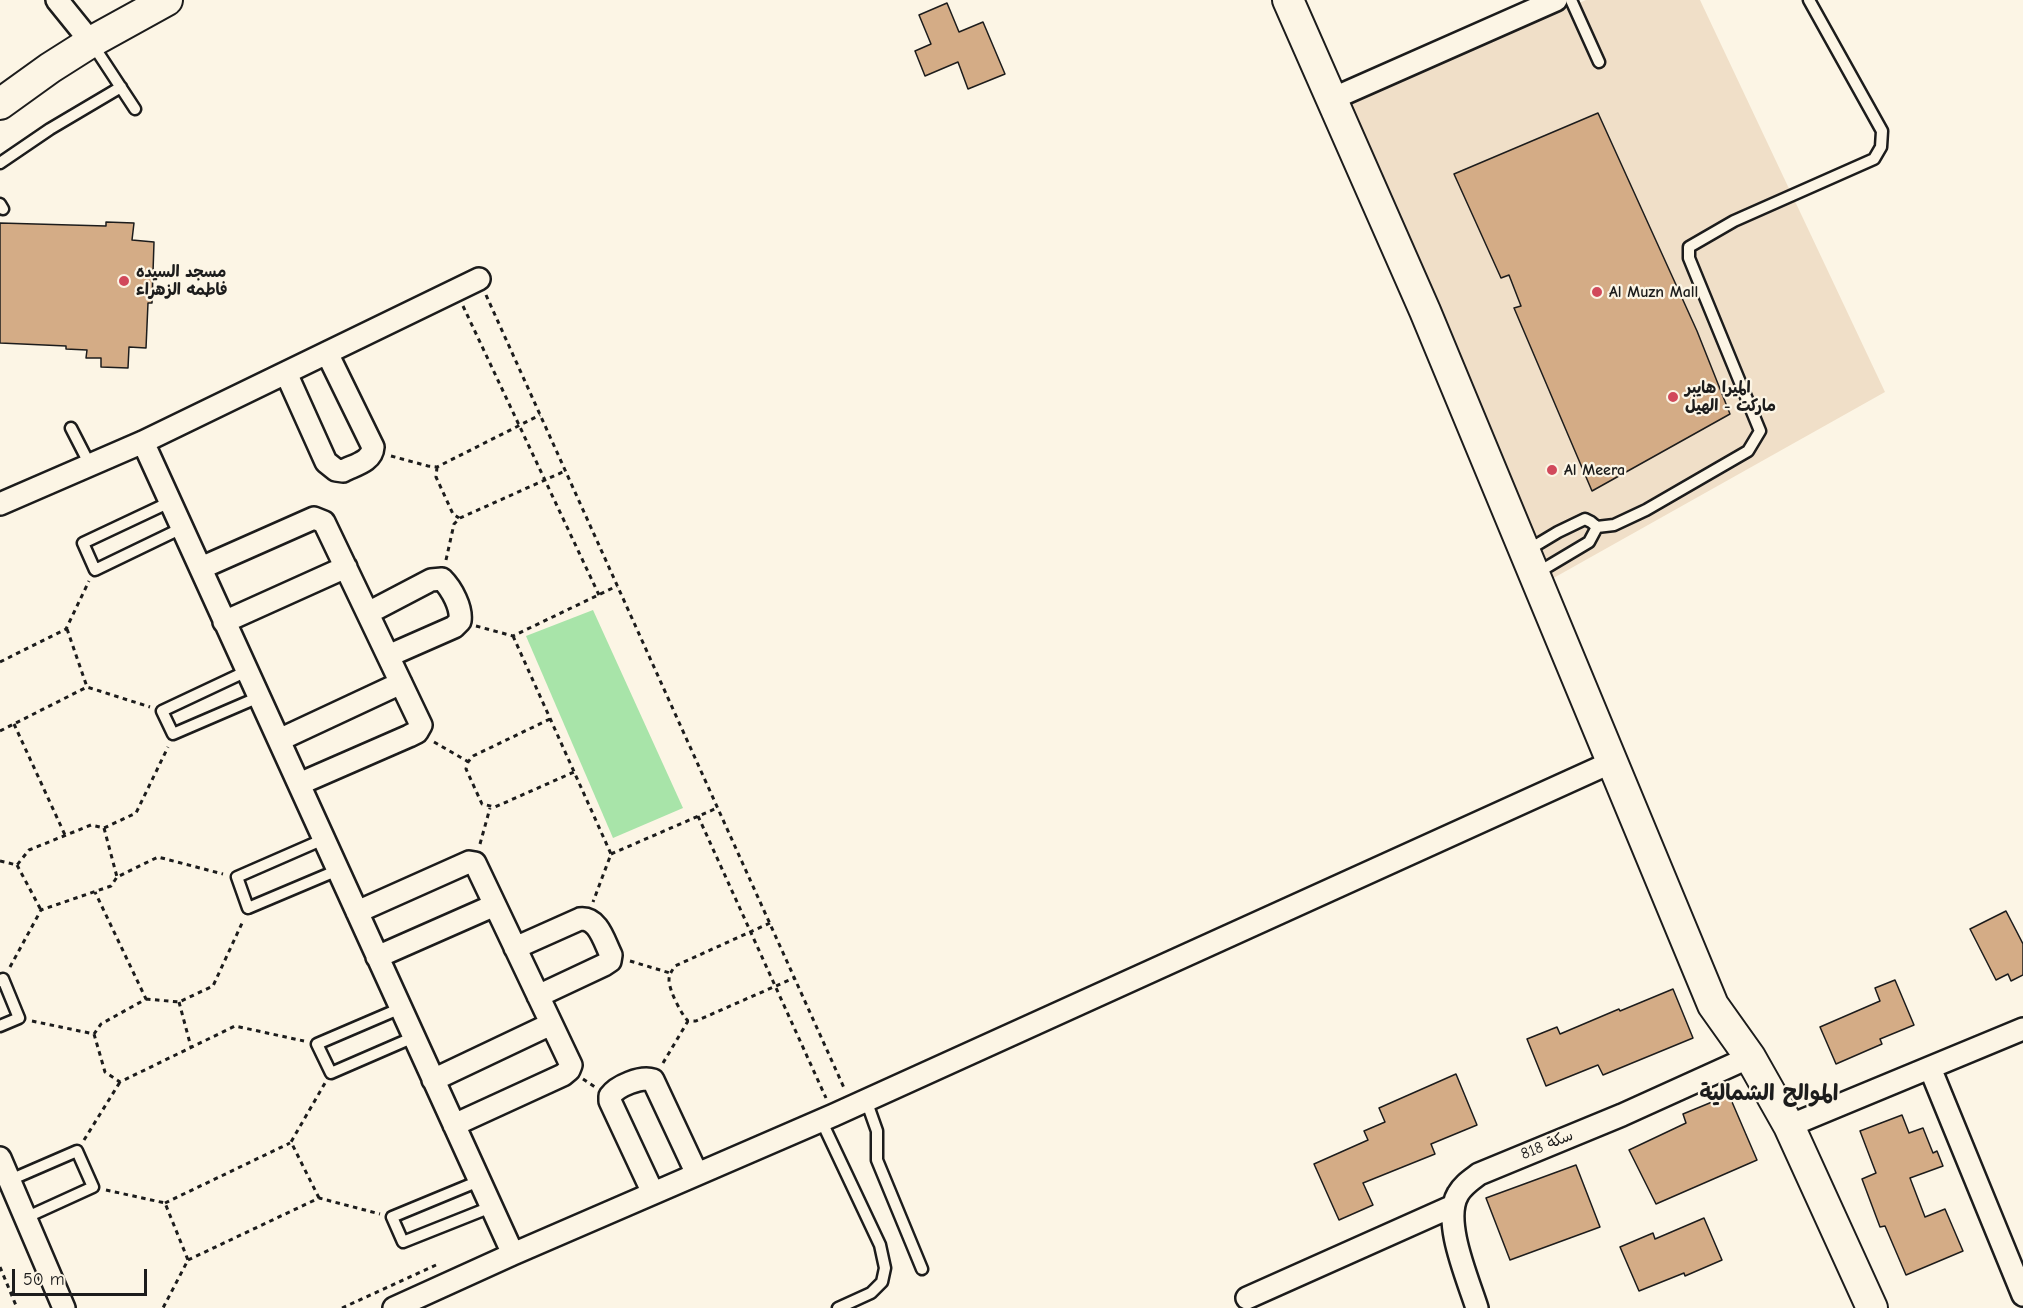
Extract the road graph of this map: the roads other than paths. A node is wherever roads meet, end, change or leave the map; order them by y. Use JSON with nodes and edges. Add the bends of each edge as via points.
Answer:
{"nodes":[{"id":1,"x":57,"y":0,"type":"edge"},
{"id":2,"x":168,"y":0,"type":"edge"},
{"id":3,"x":1288,"y":0,"type":"edge"},
{"id":4,"x":1556,"y":0,"type":"edge"},
{"id":5,"x":1570,"y":0,"type":"edge"},
{"id":6,"x":1809,"y":0,"type":"edge"},
{"id":7,"x":91,"y":42,"type":"junction"},
{"id":8,"x":1599,"y":62,"type":"dead end"},
{"id":9,"x":121,"y":87,"type":"junction"},
{"id":10,"x":1332,"y":99,"type":"junction"},
{"id":11,"x":0,"y":104,"type":"edge"},
{"id":12,"x":135,"y":109,"type":"dead end"},
{"id":13,"x":0,"y":163,"type":"edge"},
{"id":14,"x":479,"y":279,"type":"road end"},
{"id":15,"x":327,"y":353,"type":"junction"},
{"id":16,"x":286,"y":373,"type":"junction"},
{"id":17,"x":71,"y":428,"type":"dead end"},
{"id":18,"x":143,"y":442,"type":"junction"},
{"id":19,"x":90,"y":465,"type":"junction"},
{"id":20,"x":170,"y":502,"type":"junction"},
{"id":21,"x":0,"y":504,"type":"edge"},
{"id":22,"x":1597,"y":527,"type":"junction"},
{"id":23,"x":182,"y":528,"type":"junction"},
{"id":24,"x":1530,"y":563,"type":"junction"},
{"id":25,"x":346,"y":567,"type":"junction"},
{"id":26,"x":201,"y":568,"type":"junction"},
{"id":27,"x":368,"y":613,"type":"junction"},
{"id":28,"x":224,"y":622,"type":"junction"},
{"id":29,"x":388,"y":656,"type":"junction"},
{"id":30,"x":247,"y":671,"type":"junction"},
{"id":31,"x":401,"y":683,"type":"junction"},
{"id":32,"x":259,"y":697,"type":"junction"},
{"id":33,"x":279,"y":740,"type":"junction"},
{"id":34,"x":1612,"y":762,"type":"junction"},
{"id":35,"x":299,"y":784,"type":"junction"},
{"id":36,"x":324,"y":839,"type":"junction"},
{"id":37,"x":338,"y":870,"type":"junction"},
{"id":38,"x":495,"y":905,"type":"junction"},
{"id":39,"x":357,"y":912,"type":"junction"},
{"id":40,"x":515,"y":948,"type":"junction"},
{"id":41,"x":377,"y":957,"type":"junction"},
{"id":42,"x":2,"y":980,"type":"edge"},
{"id":43,"x":538,"y":996,"type":"junction"},
{"id":44,"x":401,"y":1008,"type":"junction"},
{"id":45,"x":551,"y":1024,"type":"junction"},
{"id":46,"x":0,"y":1026,"type":"edge"},
{"id":47,"x":2023,"y":1029,"type":"edge"},
{"id":48,"x":414,"y":1037,"type":"junction"},
{"id":49,"x":1750,"y":1057,"type":"junction"},
{"id":50,"x":1929,"y":1068,"type":"junction"},
{"id":51,"x":433,"y":1080,"type":"junction"},
{"id":52,"x":843,"y":1110,"type":"junction"},
{"id":53,"x":454,"y":1125,"type":"junction"},
{"id":54,"x":1789,"y":1126,"type":"junction"},
{"id":55,"x":0,"y":1158,"type":"edge"},
{"id":56,"x":697,"y":1174,"type":"junction"},
{"id":57,"x":10,"y":1180,"type":"junction"},
{"id":58,"x":479,"y":1180,"type":"junction"},
{"id":59,"x":653,"y":1193,"type":"junction"},
{"id":60,"x":1454,"y":1206,"type":"junction"},
{"id":61,"x":491,"y":1207,"type":"junction"},
{"id":62,"x":26,"y":1218,"type":"junction"},
{"id":63,"x":513,"y":1254,"type":"junction"},
{"id":64,"x":922,"y":1269,"type":"dead end"},
{"id":65,"x":2023,"y":1295,"type":"edge"},
{"id":66,"x":1247,"y":1298,"type":"dead end"},
{"id":67,"x":64,"y":1308,"type":"edge"},
{"id":68,"x":394,"y":1308,"type":"edge"},
{"id":69,"x":838,"y":1308,"type":"edge"},
{"id":70,"x":1477,"y":1308,"type":"edge"},
{"id":71,"x":1872,"y":1308,"type":"edge"}],
"edges":[{"from":1,"to":7,"type":"street"},
{"from":2,"to":7,"type":"street"},
{"from":3,"to":10,"type":"street"},
{"from":4,"to":10,"type":"street"},
{"from":5,"to":8,"type":"lane"},
{"from":6,"to":22,"type":"lane","via":[[1882,131],[1881,147],[1874,159],[1734,221],[1689,247],[1689,258],[1760,431],[1748,451],[1646,510],[1614,525]]},
{"from":7,"to":9,"type":"lane"},
{"from":7,"to":11,"type":"street"},
{"from":9,"to":12,"type":"lane"},
{"from":9,"to":13,"type":"lane"},
{"from":10,"to":24,"type":"street"},
{"from":14,"to":15,"type":"street"},
{"from":15,"to":16,"type":"street"},
{"from":15,"to":16,"type":"street","via":[[373,451],[368,459],[343,471],[330,468]]},
{"from":16,"to":18,"type":"street"},
{"from":17,"to":19,"type":"lane"},
{"from":18,"to":19,"type":"street"},
{"from":18,"to":20,"type":"street"},
{"from":19,"to":21,"type":"street"},
{"from":20,"to":23,"type":"street"},
{"from":20,"to":23,"type":"lane","via":[[83,543],[95,570]]},
{"from":22,"to":24,"type":"lane","via":[[1589,542]]},
{"from":22,"to":24,"type":"lane","via":[[1585,519],[1558,532]]},
{"from":23,"to":26,"type":"street"},
{"from":24,"to":34,"type":"street"},
{"from":25,"to":26,"type":"street","via":[[324,522],[314,518]]},
{"from":25,"to":27,"type":"street"},
{"from":25,"to":28,"type":"street"},
{"from":26,"to":28,"type":"street"},
{"from":27,"to":29,"type":"street"},
{"from":27,"to":29,"type":"street","via":[[431,580],[442,579],[461,614],[454,627]]},
{"from":28,"to":30,"type":"street"},
{"from":29,"to":31,"type":"street"},
{"from":30,"to":32,"type":"street"},
{"from":30,"to":32,"type":"lane","via":[[162,711],[173,735]]},
{"from":31,"to":33,"type":"street"},
{"from":31,"to":35,"type":"street","via":[[419,728]]},
{"from":32,"to":33,"type":"street"},
{"from":33,"to":35,"type":"street"},
{"from":34,"to":49,"type":"street","via":[[1713,1005]]},
{"from":34,"to":52,"type":"street"},
{"from":35,"to":36,"type":"street"},
{"from":36,"to":37,"type":"street"},
{"from":36,"to":37,"type":"lane","via":[[237,877],[248,908]]},
{"from":37,"to":39,"type":"street"},
{"from":38,"to":39,"type":"street","via":[[475,863],[469,862]]},
{"from":38,"to":40,"type":"street"},
{"from":38,"to":41,"type":"street"},
{"from":39,"to":41,"type":"street"},
{"from":40,"to":43,"type":"street"},
{"from":40,"to":43,"type":"street","via":[[587,918],[594,921],[611,955],[604,965]]},
{"from":41,"to":44,"type":"street"},
{"from":42,"to":46,"type":"lane","via":[[19,1018]]},
{"from":43,"to":45,"type":"street"},
{"from":44,"to":48,"type":"street"},
{"from":44,"to":48,"type":"lane","via":[[317,1044],[331,1073]]},
{"from":45,"to":51,"type":"street"},
{"from":45,"to":53,"type":"street","via":[[571,1065],[569,1070]]},
{"from":47,"to":50,"type":"street"},
{"from":48,"to":51,"type":"street"},
{"from":49,"to":54,"type":"street"},
{"from":49,"to":60,"type":"street","name":"سكة 818","via":[[1479,1174],[1458,1194]]},
{"from":50,"to":54,"type":"street"},
{"from":50,"to":65,"type":"street"},
{"from":51,"to":53,"type":"street"},
{"from":52,"to":56,"type":"street"},
{"from":52,"to":64,"type":"lane","via":[[877,1131],[877,1160]]},
{"from":52,"to":69,"type":"lane","via":[[885,1268],[882,1282],[872,1293]]},
{"from":53,"to":58,"type":"street"},
{"from":54,"to":71,"type":"street"},
{"from":55,"to":57,"type":"street"},
{"from":56,"to":59,"type":"street"},
{"from":56,"to":59,"type":"street","via":[[653,1080],[643,1078],[613,1092],[610,1101]]},
{"from":57,"to":62,"type":"street"},
{"from":57,"to":62,"type":"lane","via":[[77,1151],[93,1187]]},
{"from":58,"to":61,"type":"street"},
{"from":58,"to":61,"type":"lane","via":[[392,1217],[403,1242]]},
{"from":59,"to":63,"type":"street"},
{"from":60,"to":66,"type":"street"},
{"from":60,"to":70,"type":"street","via":[[1452,1219],[1458,1246]]},
{"from":61,"to":63,"type":"street"},
{"from":62,"to":67,"type":"street"},
{"from":63,"to":68,"type":"street"}]}
